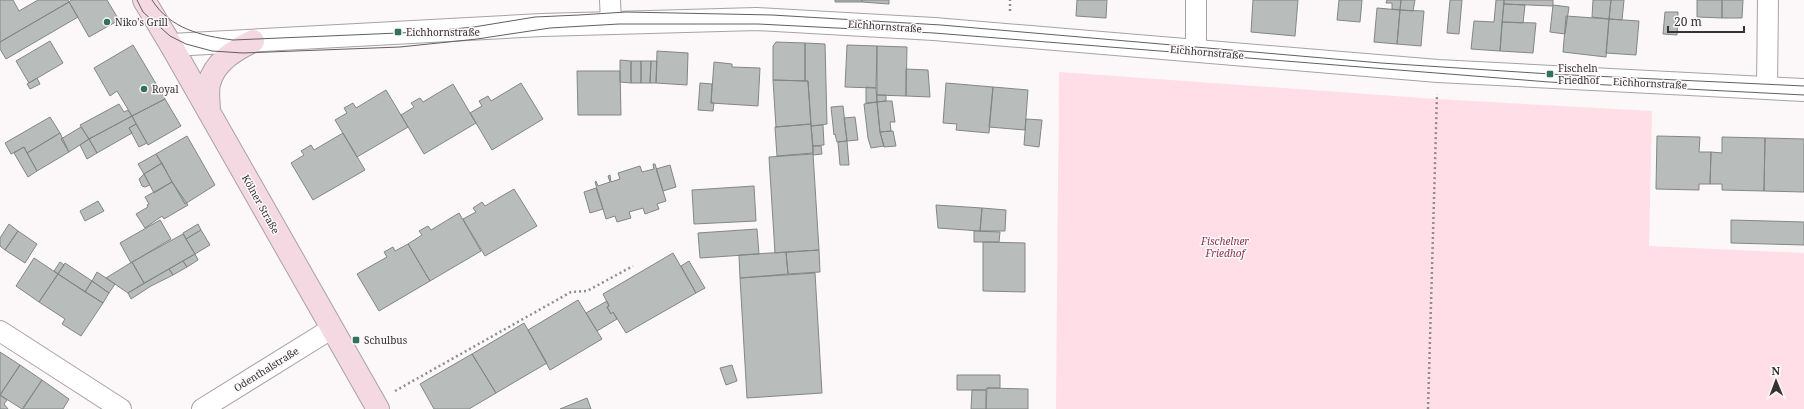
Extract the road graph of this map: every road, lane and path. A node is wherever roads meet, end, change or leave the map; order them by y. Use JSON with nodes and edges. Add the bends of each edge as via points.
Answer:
{"nodes":[{"id":1,"x":144,"y":0,"type":"edge"},
{"id":2,"x":610,"y":0,"type":"edge"},
{"id":3,"x":1196,"y":0,"type":"edge"},
{"id":4,"x":1768,"y":0,"type":"edge"},
{"id":5,"x":611,"y":22,"type":"junction"},
{"id":6,"x":253,"y":41,"type":"junction"},
{"id":7,"x":171,"y":45,"type":"junction"},
{"id":8,"x":1196,"y":51,"type":"junction"},
{"id":9,"x":1438,"y":71,"type":"junction"},
{"id":10,"x":1767,"y":89,"type":"junction"},
{"id":11,"x":1804,"y":90,"type":"edge"},
{"id":12,"x":209,"y":112,"type":"junction"},
{"id":13,"x":633,"y":266,"type":"dead end"},
{"id":14,"x":331,"y":329,"type":"junction"},
{"id":15,"x":0,"y":331,"type":"edge"},
{"id":16,"x":376,"y":406,"type":"edge"},
{"id":17,"x":120,"y":409,"type":"edge"},
{"id":18,"x":202,"y":409,"type":"edge"},
{"id":19,"x":1428,"y":409,"type":"edge"}],
"edges":[{"from":1,"to":7,"type":"main road","name":"Kölner Straße"},
{"from":2,"to":5,"type":"street"},
{"from":3,"to":8,"type":"street"},
{"from":4,"to":10,"type":"street"},
{"from":5,"to":6,"type":"street","name":"Eichhornstraße"},
{"from":5,"to":8,"type":"street","name":"Eichhornstraße","via":[[757,19],[811,21]]},
{"from":6,"to":7,"type":"street","name":"Eichhornstraße"},
{"from":6,"to":12,"type":"main road","via":[[231,52],[215,70],[209,84]]},
{"from":7,"to":12,"type":"main road","name":"Kölner Straße"},
{"from":8,"to":9,"type":"street","name":"Eichhornstraße"},
{"from":9,"to":10,"type":"street","name":"Eichhornstraße"},
{"from":9,"to":19,"type":"path"},
{"from":10,"to":11,"type":"street","name":"Eichhornstraße"},
{"from":12,"to":14,"type":"main road","name":"Kölner Straße"},
{"from":13,"to":16,"type":"path","via":[[587,291],[571,292]]},
{"from":14,"to":16,"type":"main road","name":"Kölner Straße"},
{"from":14,"to":18,"type":"street","name":"Odenthalstraße"},
{"from":15,"to":17,"type":"street"}]}
